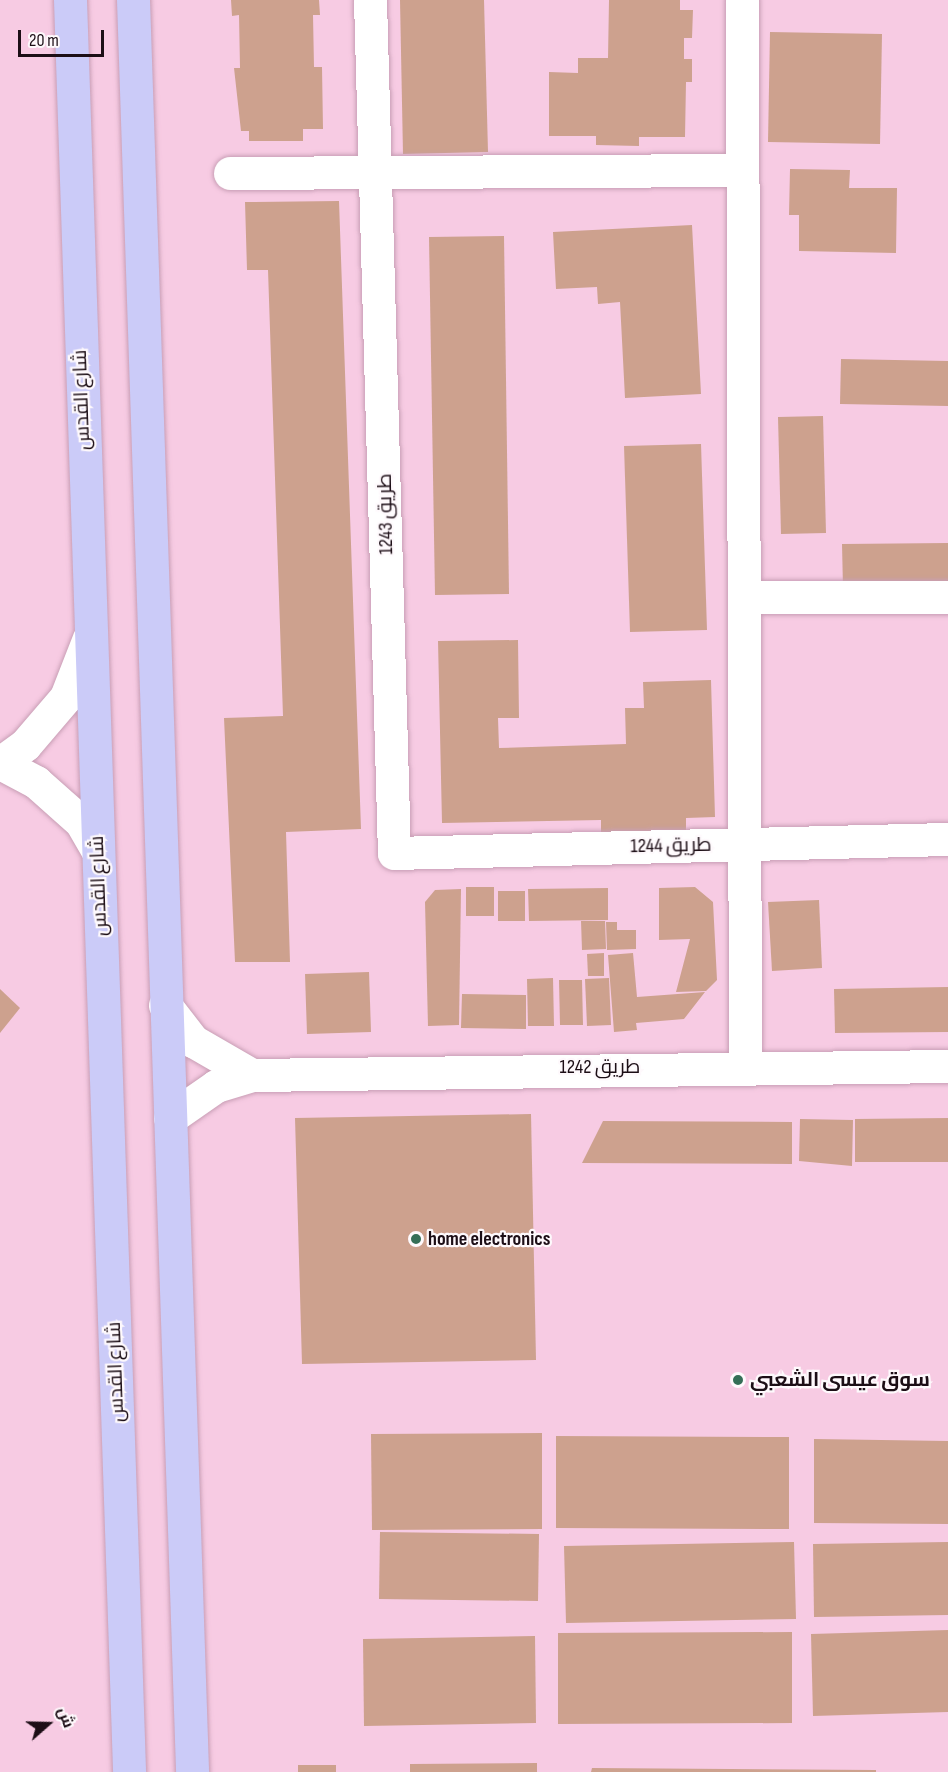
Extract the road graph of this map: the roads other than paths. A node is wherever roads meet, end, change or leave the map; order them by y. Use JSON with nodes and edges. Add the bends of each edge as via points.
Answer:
{"nodes":[{"id":1,"x":70,"y":0,"type":"edge"},
{"id":2,"x":134,"y":0,"type":"edge"},
{"id":3,"x":370,"y":0,"type":"edge"},
{"id":4,"x":742,"y":0,"type":"edge"},
{"id":5,"x":742,"y":170,"type":"junction"},
{"id":6,"x":230,"y":173,"type":"dead end"},
{"id":7,"x":377,"y":175,"type":"junction"},
{"id":8,"x":744,"y":597,"type":"junction"},
{"id":9,"x":948,"y":597,"type":"edge"},
{"id":10,"x":89,"y":638,"type":"junction"},
{"id":11,"x":0,"y":763,"type":"edge"},
{"id":12,"x":948,"y":839,"type":"edge"},
{"id":13,"x":744,"y":845,"type":"junction"},
{"id":14,"x":98,"y":851,"type":"junction"},
{"id":15,"x":394,"y":853,"type":"joint"},
{"id":16,"x":165,"y":1005,"type":"junction"},
{"id":17,"x":745,"y":1066,"type":"junction"},
{"id":18,"x":948,"y":1066,"type":"edge"},
{"id":19,"x":252,"y":1075,"type":"junction"},
{"id":20,"x":170,"y":1118,"type":"junction"},
{"id":21,"x":129,"y":1772,"type":"edge"},
{"id":22,"x":192,"y":1772,"type":"edge"}],
"edges":[{"from":1,"to":10,"type":"main road","name":"شارع القدس"},
{"from":2,"to":16,"type":"main road"},
{"from":3,"to":7,"type":"street","name":"طريق 1243"},
{"from":4,"to":5,"type":"street"},
{"from":5,"to":7,"type":"street"},
{"from":5,"to":8,"type":"street"},
{"from":6,"to":7,"type":"street"},
{"from":7,"to":15,"type":"street","name":"طريق 1243"},
{"from":8,"to":9,"type":"street"},
{"from":8,"to":13,"type":"street"},
{"from":10,"to":11,"type":"street","via":[[66,697],[26,745]]},
{"from":10,"to":14,"type":"main road","name":"شارع القدس"},
{"from":11,"to":14,"type":"street","via":[[36,783],[81,822]]},
{"from":12,"to":13,"type":"street","name":"طريق 1244"},
{"from":13,"to":15,"type":"street","name":"طريق 1244"},
{"from":13,"to":17,"type":"street"},
{"from":14,"to":21,"type":"main road","name":"شارع القدس"},
{"from":16,"to":19,"type":"street","via":[[193,1041]]},
{"from":16,"to":20,"type":"main road"},
{"from":17,"to":18,"type":"street","name":"طريق 1242"},
{"from":17,"to":19,"type":"street","name":"طريق 1242"},
{"from":19,"to":20,"type":"street","name":"طريق 1242","via":[[199,1095]]},
{"from":20,"to":22,"type":"main road"}]}
